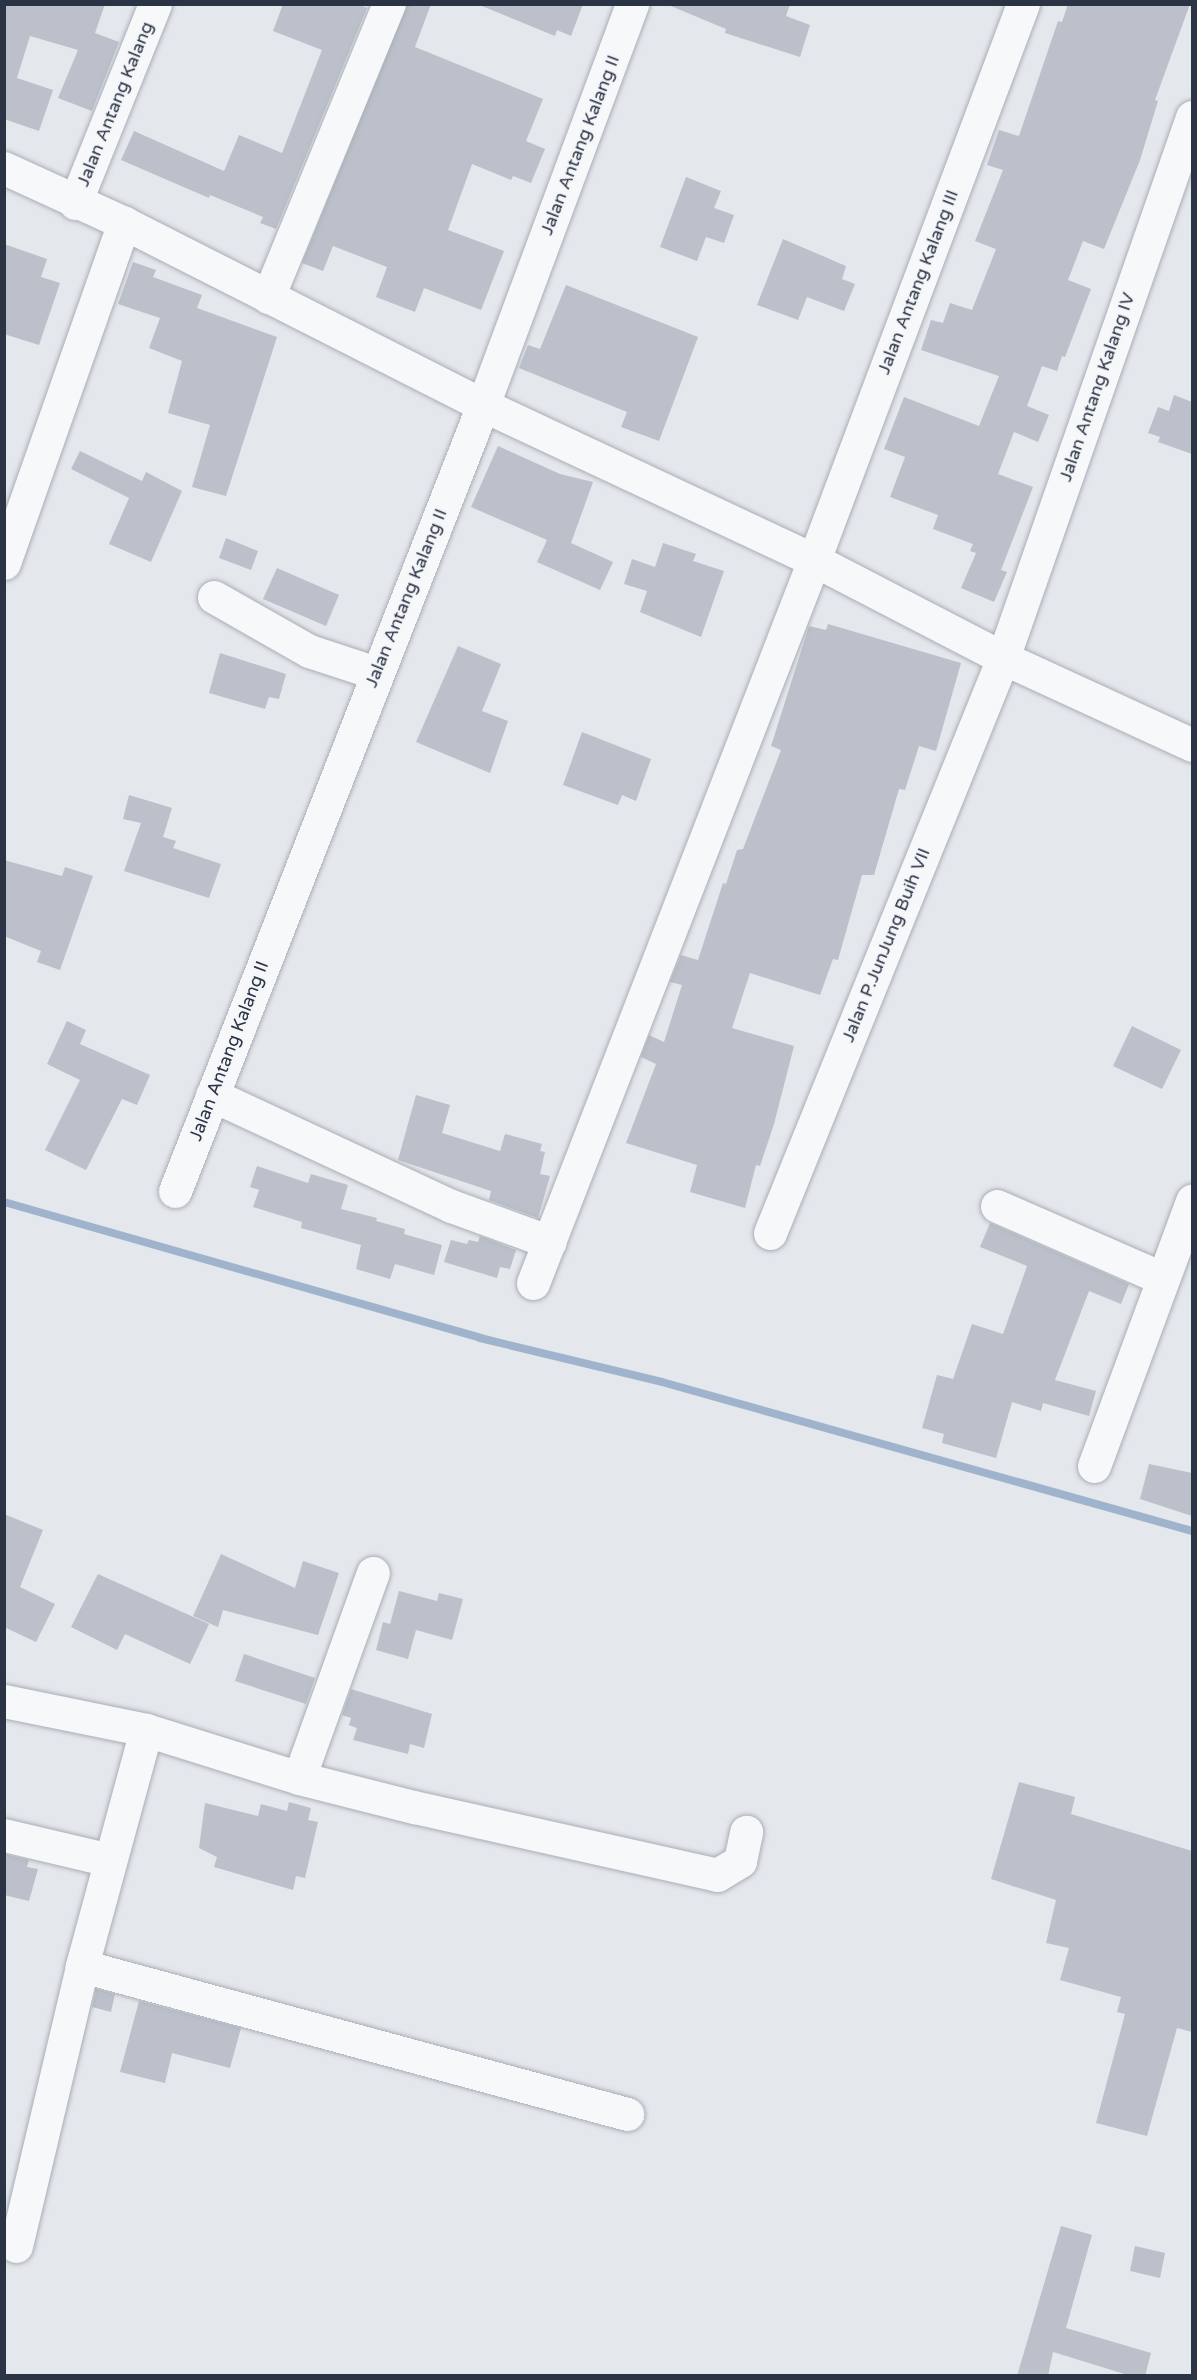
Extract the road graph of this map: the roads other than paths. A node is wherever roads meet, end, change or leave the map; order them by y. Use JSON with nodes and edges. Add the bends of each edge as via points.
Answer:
{"nodes":[{"id":1,"x":155,"y":4,"type":"edge"},
{"id":2,"x":389,"y":4,"type":"edge"},
{"id":3,"x":632,"y":4,"type":"edge"},
{"id":4,"x":1023,"y":4,"type":"edge"},
{"id":5,"x":1192,"y":117,"type":"edge"},
{"id":6,"x":4,"y":168,"type":"edge"},
{"id":7,"x":75,"y":203,"type":"junction"},
{"id":8,"x":124,"y":224,"type":"junction"},
{"id":9,"x":268,"y":297,"type":"junction"},
{"id":10,"x":483,"y":405,"type":"junction"},
{"id":11,"x":6,"y":555,"type":"edge"},
{"id":12,"x":814,"y":560,"type":"junction"},
{"id":13,"x":214,"y":597,"type":"dead end"},
{"id":14,"x":1003,"y":658,"type":"junction"},
{"id":15,"x":376,"y":673,"type":"junction"},
{"id":16,"x":1192,"y":745,"type":"edge"},
{"id":17,"x":212,"y":1095,"type":"junction"},
{"id":18,"x":175,"y":1191,"type":"dead end"},
{"id":19,"x":997,"y":1206,"type":"dead end"},
{"id":20,"x":1190,"y":1216,"type":"edge"},
{"id":21,"x":770,"y":1233,"type":"dead end"},
{"id":22,"x":550,"y":1242,"type":"junction"},
{"id":23,"x":1162,"y":1278,"type":"junction"},
{"id":24,"x":533,"y":1283,"type":"dead end"},
{"id":25,"x":1094,"y":1466,"type":"dead end"},
{"id":26,"x":373,"y":1573,"type":"dead end"},
{"id":27,"x":4,"y":1701,"type":"edge"},
{"id":28,"x":146,"y":1730,"type":"junction"},
{"id":29,"x":299,"y":1778,"type":"junction"},
{"id":30,"x":746,"y":1832,"type":"dead end"},
{"id":31,"x":4,"y":1835,"type":"edge"},
{"id":32,"x":110,"y":1860,"type":"junction"},
{"id":33,"x":82,"y":1966,"type":"junction"},
{"id":34,"x":627,"y":2114,"type":"dead end"},
{"id":35,"x":16,"y":2246,"type":"dead end"}],
"edges":[{"from":1,"to":7,"type":"street","name":"Jalan Antang Kalang"},
{"from":2,"to":9,"type":"street"},
{"from":3,"to":10,"type":"street","name":"Jalan Antang Kalang II"},
{"from":4,"to":12,"type":"street","name":"Jalan Antang Kalang III"},
{"from":5,"to":14,"type":"street","name":"Jalan Antang Kalang IV"},
{"from":6,"to":7,"type":"street"},
{"from":7,"to":8,"type":"street"},
{"from":8,"to":9,"type":"street"},
{"from":8,"to":11,"type":"street"},
{"from":9,"to":10,"type":"street"},
{"from":10,"to":12,"type":"street"},
{"from":10,"to":15,"type":"street","name":"Jalan Antang Kalang II"},
{"from":12,"to":14,"type":"street"},
{"from":12,"to":22,"type":"street","name":"Jalan Antang Kalang III"},
{"from":13,"to":15,"type":"street","via":[[309,651]]},
{"from":14,"to":16,"type":"street"},
{"from":14,"to":21,"type":"street","name":"Jalan P.JunJung Buih VII"},
{"from":15,"to":17,"type":"street","name":"Jalan Antang Kalang II"},
{"from":17,"to":18,"type":"street","name":"Jalan Antang Kalang II"},
{"from":17,"to":22,"type":"street","via":[[451,1206]]},
{"from":19,"to":23,"type":"street"},
{"from":20,"to":23,"type":"street"},
{"from":22,"to":24,"type":"street","name":"Jalan Antang Kalang III"},
{"from":23,"to":25,"type":"street"},
{"from":26,"to":29,"type":"street"},
{"from":27,"to":28,"type":"street"},
{"from":28,"to":29,"type":"street"},
{"from":28,"to":32,"type":"street"},
{"from":29,"to":30,"type":"street","via":[[717,1875],[740,1861]]},
{"from":31,"to":32,"type":"street"},
{"from":32,"to":33,"type":"street"},
{"from":33,"to":34,"type":"street"},
{"from":33,"to":35,"type":"street"}]}
